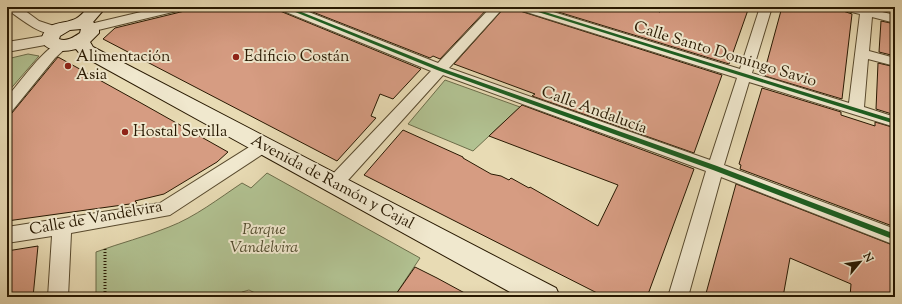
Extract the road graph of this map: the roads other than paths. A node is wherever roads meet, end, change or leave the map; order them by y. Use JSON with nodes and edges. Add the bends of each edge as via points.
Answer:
{"nodes":[{"id":1,"x":12,"y":7,"type":"edge"},
{"id":2,"x":98,"y":7,"type":"edge"},
{"id":3,"x":177,"y":7,"type":"edge"},
{"id":4,"x":285,"y":7,"type":"edge"},
{"id":5,"x":498,"y":7,"type":"edge"},
{"id":6,"x":524,"y":7,"type":"edge"},
{"id":7,"x":766,"y":7,"type":"edge"},
{"id":8,"x":847,"y":7,"type":"edge"},
{"id":9,"x":866,"y":12,"type":"junction"},
{"id":10,"x":895,"y":19,"type":"edge"},
{"id":11,"x":70,"y":35,"type":"junction"},
{"id":12,"x":7,"y":48,"type":"edge"},
{"id":13,"x":862,"y":53,"type":"junction"},
{"id":14,"x":895,"y":62,"type":"edge"},
{"id":15,"x":439,"y":69,"type":"junction"},
{"id":16,"x":744,"y":75,"type":"junction"},
{"id":17,"x":7,"y":107,"type":"edge"},
{"id":18,"x":856,"y":110,"type":"junction"},
{"id":19,"x":895,"y":122,"type":"edge"},
{"id":20,"x":263,"y":146,"type":"junction"},
{"id":21,"x":716,"y":168,"type":"junction"},
{"id":22,"x":334,"y":184,"type":"junction"},
{"id":23,"x":62,"y":227,"type":"junction"},
{"id":24,"x":7,"y":235,"type":"edge"},
{"id":25,"x":895,"y":237,"type":"edge"},
{"id":26,"x":542,"y":296,"type":"edge"},
{"id":27,"x":58,"y":297,"type":"edge"},
{"id":28,"x":678,"y":297,"type":"edge"}],
"edges":[{"from":1,"to":11,"type":"street","via":[[35,24]]},
{"from":2,"to":11,"type":"main road"},
{"from":3,"to":11,"type":"street"},
{"from":4,"to":15,"type":"street","name":"Calle Andalucía"},
{"from":5,"to":15,"type":"street"},
{"from":6,"to":16,"type":"street","name":"Calle Santo Domingo Savio"},
{"from":7,"to":16,"type":"street"},
{"from":8,"to":9,"type":"street"},
{"from":9,"to":10,"type":"street"},
{"from":9,"to":13,"type":"street"},
{"from":11,"to":12,"type":"street"},
{"from":11,"to":17,"type":"street"},
{"from":11,"to":20,"type":"main road","name":"Avenida de Ramón y Cajal","via":[[87,51]]},
{"from":13,"to":14,"type":"street"},
{"from":13,"to":18,"type":"street"},
{"from":15,"to":21,"type":"street","name":"Calle Andalucía"},
{"from":15,"to":22,"type":"street"},
{"from":16,"to":18,"type":"street","name":"Calle Santo Domingo Savio"},
{"from":16,"to":21,"type":"street"},
{"from":18,"to":19,"type":"street","name":"Calle Santo Domingo Savio"},
{"from":20,"to":22,"type":"main road","name":"Avenida de Ramón y Cajal"},
{"from":20,"to":23,"type":"street","name":"Calle de Vandelvira","via":[[164,210]]},
{"from":21,"to":25,"type":"street","name":"Calle Andalucía"},
{"from":21,"to":28,"type":"street"},
{"from":22,"to":26,"type":"main road","name":"Avenida de Ramón y Cajal"},
{"from":23,"to":24,"type":"street","name":"Calle de Vandelvira"},
{"from":23,"to":27,"type":"street"}]}
